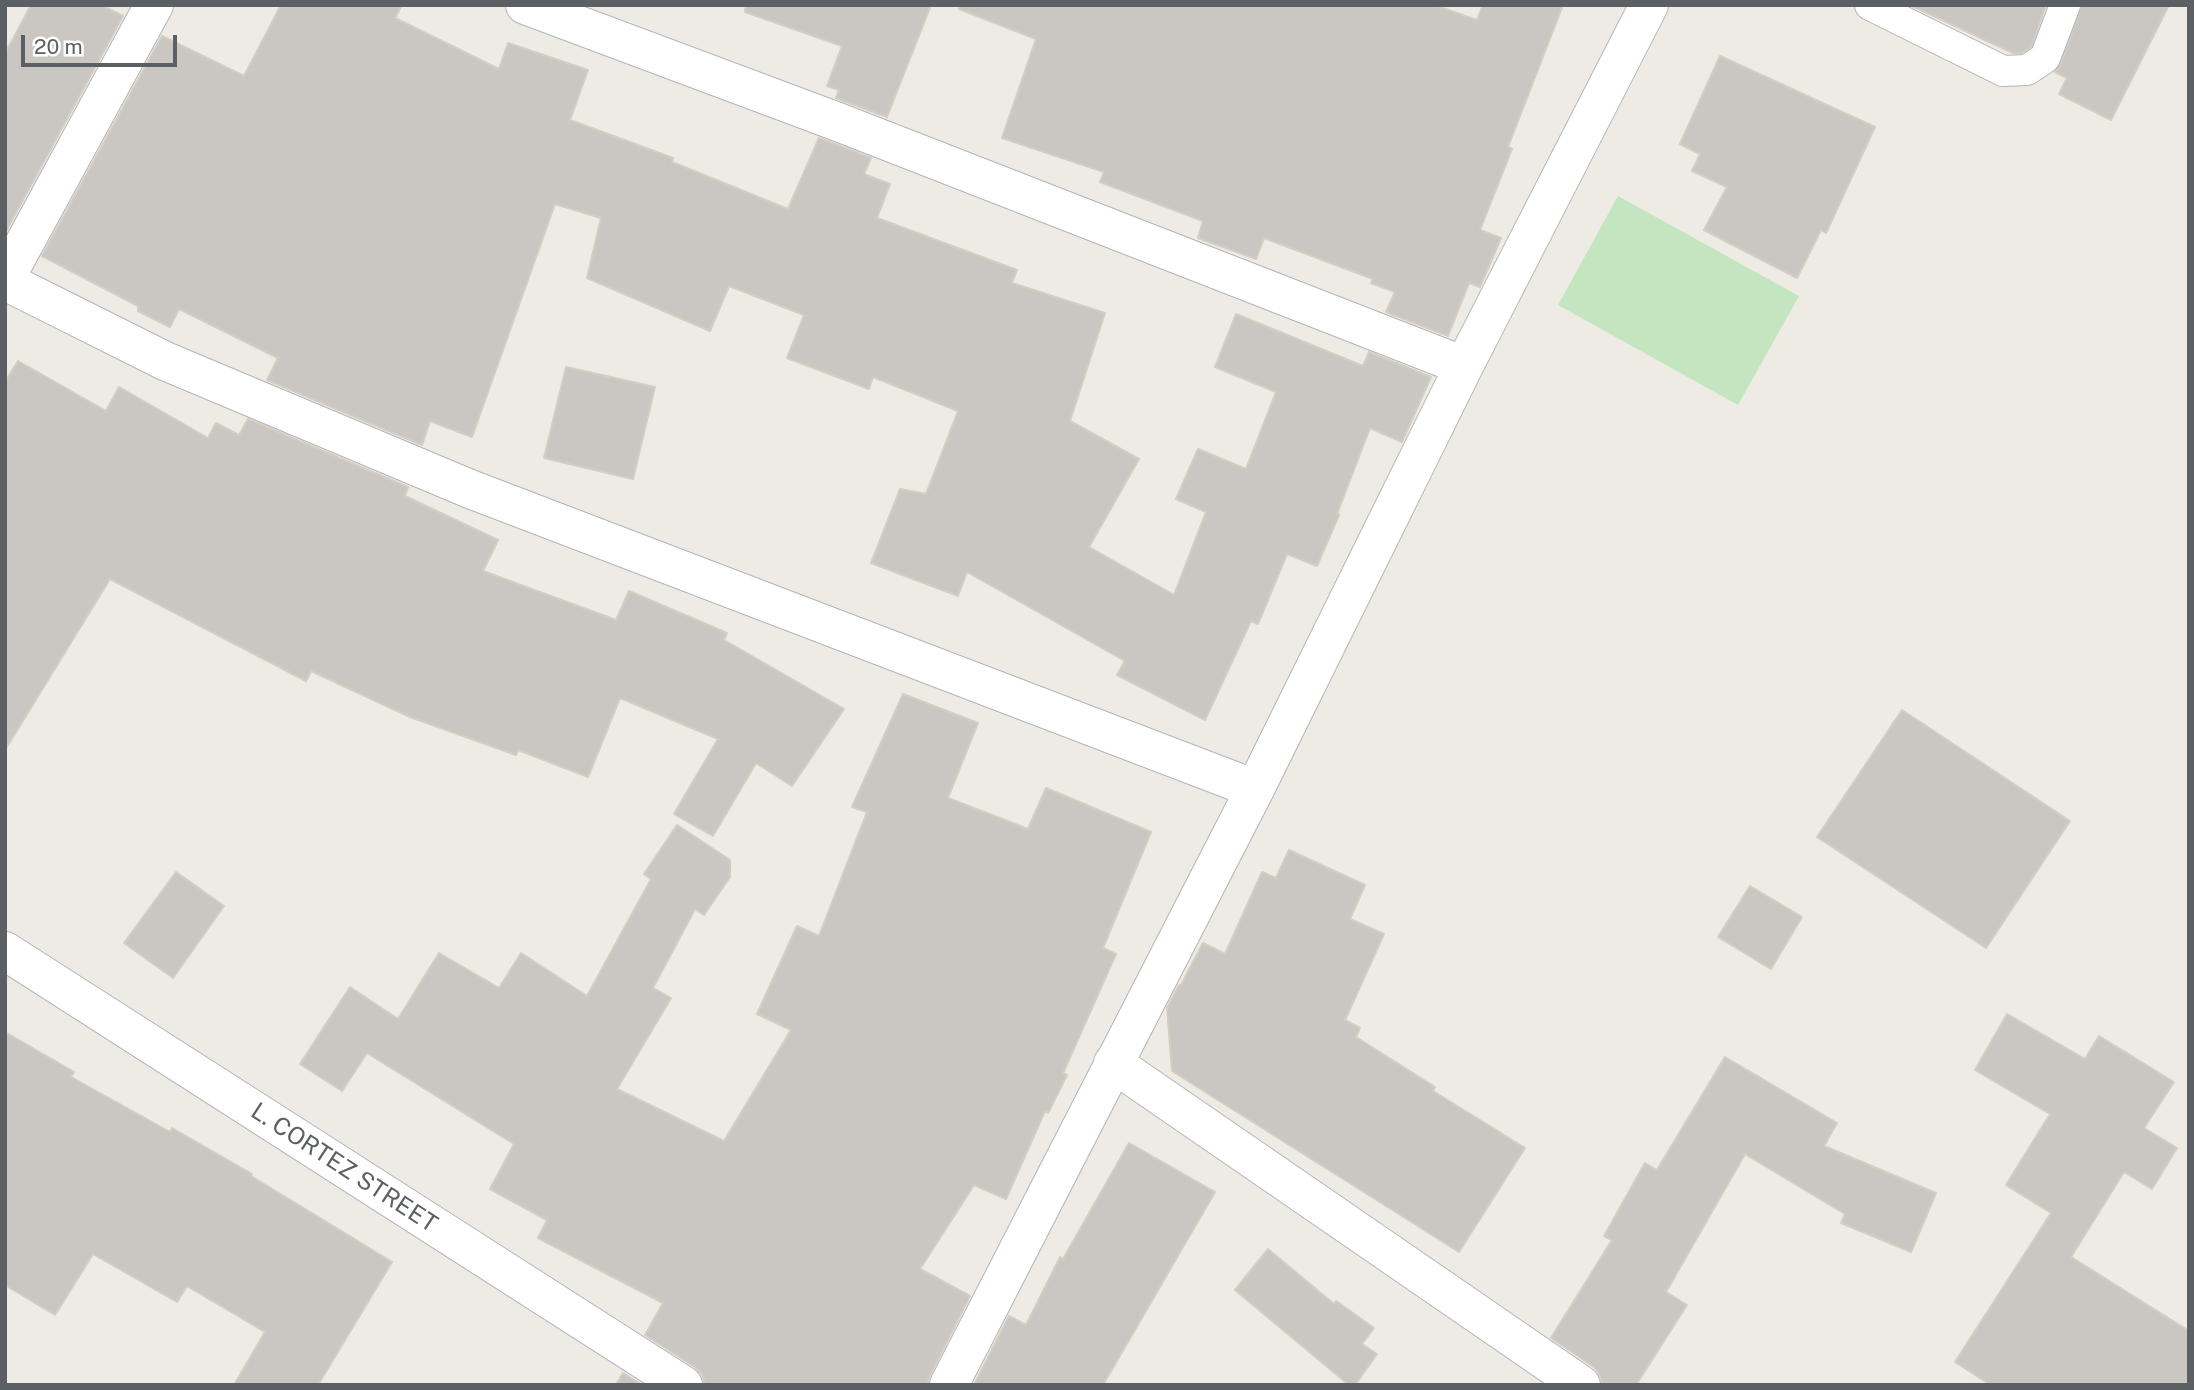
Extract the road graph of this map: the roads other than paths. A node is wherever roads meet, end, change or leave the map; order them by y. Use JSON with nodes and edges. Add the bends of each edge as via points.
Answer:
{"nodes":[{"id":1,"x":154,"y":5,"type":"edge"},
{"id":2,"x":525,"y":5,"type":"edge"},
{"id":3,"x":1649,"y":5,"type":"edge"},
{"id":4,"x":1870,"y":5,"type":"edge"},
{"id":5,"x":2065,"y":5,"type":"edge"},
{"id":6,"x":5,"y":280,"type":"edge"},
{"id":7,"x":1464,"y":366,"type":"junction"},
{"id":8,"x":1255,"y":789,"type":"junction"},
{"id":9,"x":5,"y":951,"type":"edge"},
{"id":10,"x":1113,"y":1063,"type":"junction"},
{"id":11,"x":683,"y":1385,"type":"edge"},
{"id":12,"x":949,"y":1385,"type":"edge"},
{"id":13,"x":1581,"y":1385,"type":"edge"}],
"edges":[{"from":1,"to":6,"type":"street"},
{"from":2,"to":7,"type":"street"},
{"from":3,"to":7,"type":"street"},
{"from":4,"to":5,"type":"lane","via":[[2003,71],[2027,70],[2045,58]]},
{"from":6,"to":8,"type":"street","via":[[165,361],[470,489]]},
{"from":7,"to":8,"type":"street"},
{"from":8,"to":10,"type":"street"},
{"from":9,"to":11,"type":"street","name":"L. CORTEZ STREET"},
{"from":10,"to":12,"type":"street"},
{"from":10,"to":13,"type":"street"}]}
